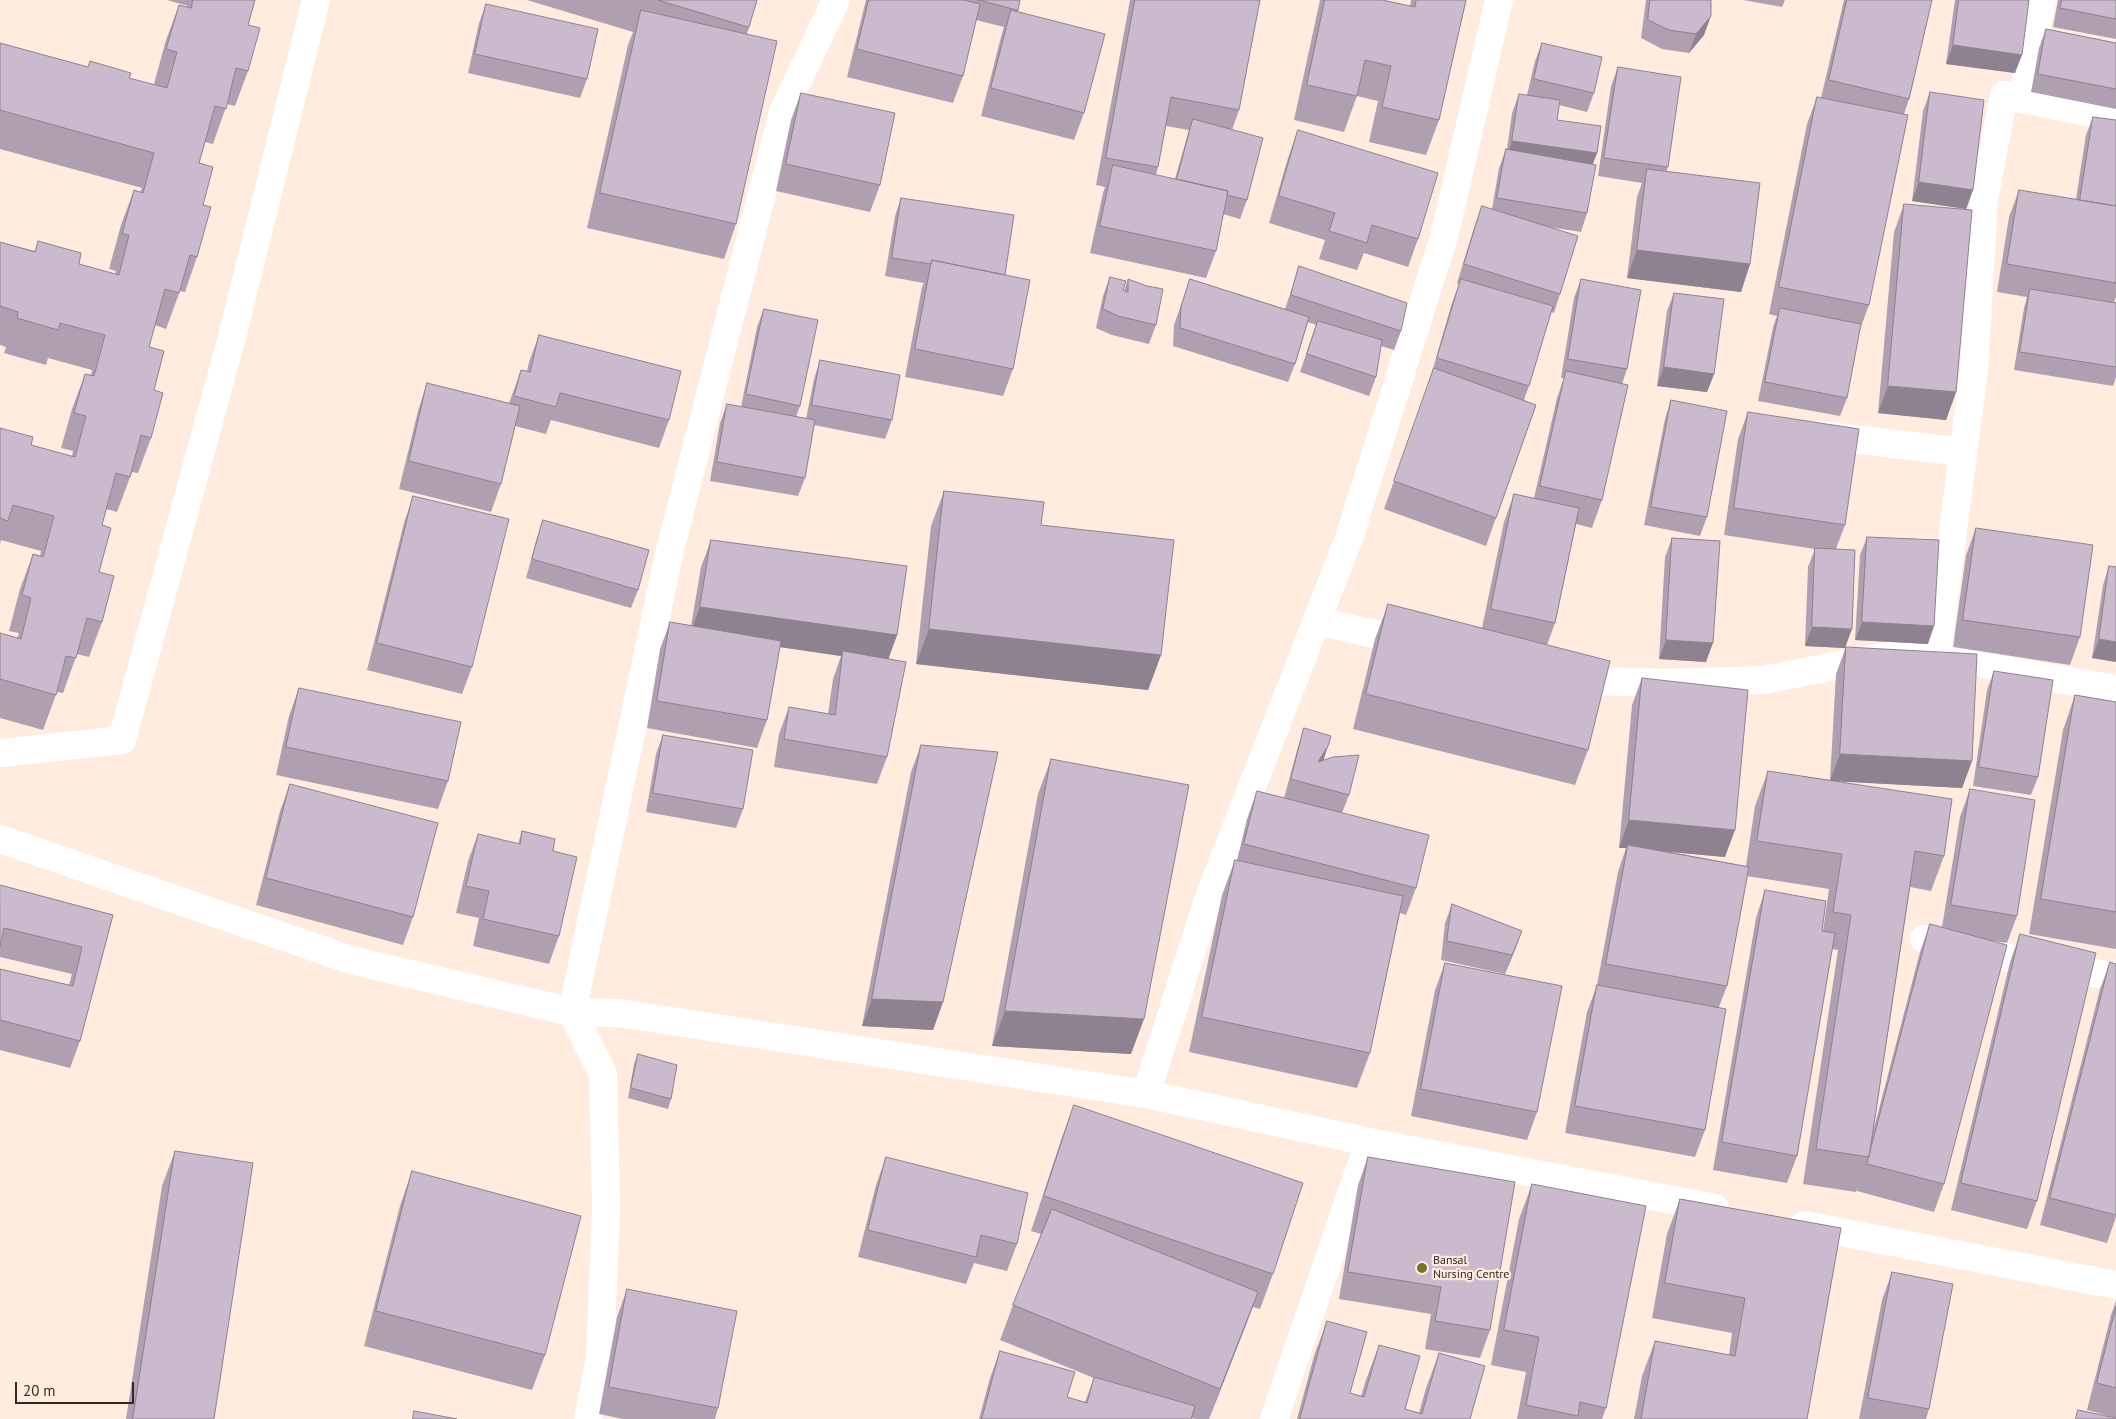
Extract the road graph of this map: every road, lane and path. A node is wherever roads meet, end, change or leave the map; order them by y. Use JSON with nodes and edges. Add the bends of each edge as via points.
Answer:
{"nodes":[{"id":1,"x":316,"y":0,"type":"edge"},
{"id":2,"x":836,"y":0,"type":"edge"},
{"id":3,"x":1499,"y":0,"type":"edge"},
{"id":4,"x":2042,"y":0,"type":"edge"},
{"id":5,"x":2022,"y":99,"type":"junction"},
{"id":6,"x":2116,"y":118,"type":"edge"},
{"id":7,"x":1426,"y":188,"type":"edge"},
{"id":8,"x":1454,"y":197,"type":"junction"},
{"id":9,"x":1796,"y":433,"type":"edge"},
{"id":10,"x":1962,"y":452,"type":"junction"},
{"id":11,"x":1317,"y":621,"type":"junction"},
{"id":12,"x":1938,"y":646,"type":"junction"},
{"id":13,"x":1442,"y":649,"type":"edge"},
{"id":14,"x":1547,"y":673,"type":"edge"},
{"id":15,"x":2116,"y":689,"type":"edge"},
{"id":16,"x":0,"y":754,"type":"edge"},
{"id":17,"x":0,"y":839,"type":"edge"},
{"id":18,"x":1924,"y":939,"type":"edge"},
{"id":19,"x":2116,"y":976,"type":"edge"},
{"id":20,"x":572,"y":1012,"type":"junction"},
{"id":21,"x":1146,"y":1094,"type":"junction"},
{"id":22,"x":1369,"y":1142,"type":"junction"},
{"id":23,"x":1738,"y":1212,"type":"edge"},
{"id":24,"x":1776,"y":1220,"type":"edge"},
{"id":25,"x":2116,"y":1285,"type":"edge"},
{"id":26,"x":588,"y":1419,"type":"edge"},
{"id":27,"x":1274,"y":1419,"type":"edge"}],
"edges":[{"from":1,"to":16,"type":"street","via":[[232,337],[122,740]]},
{"from":2,"to":20,"type":"street","via":[[782,112],[669,554]]},
{"from":3,"to":8,"type":"street"},
{"from":4,"to":5,"type":"street"},
{"from":5,"to":6,"type":"street"},
{"from":5,"to":10,"type":"street","via":[[2004,95],[1984,199],[1974,370]]},
{"from":7,"to":8,"type":"street"},
{"from":8,"to":11,"type":"street","via":[[1349,538]]},
{"from":9,"to":10,"type":"street"},
{"from":10,"to":12,"type":"street"},
{"from":11,"to":13,"type":"street"},
{"from":11,"to":21,"type":"street","via":[[1209,897]]},
{"from":12,"to":14,"type":"street","via":[[1763,680],[1585,681]]},
{"from":12,"to":15,"type":"street","via":[[1999,669]]},
{"from":17,"to":20,"type":"street","via":[[352,960]]},
{"from":18,"to":19,"type":"street","via":[[2048,967]]},
{"from":20,"to":21,"type":"street","via":[[619,1014]]},
{"from":20,"to":26,"type":"street","via":[[603,1074],[606,1208],[600,1359]]},
{"from":21,"to":22,"type":"street"},
{"from":22,"to":23,"type":"street"},
{"from":22,"to":27,"type":"street"},
{"from":24,"to":25,"type":"street"}]}
